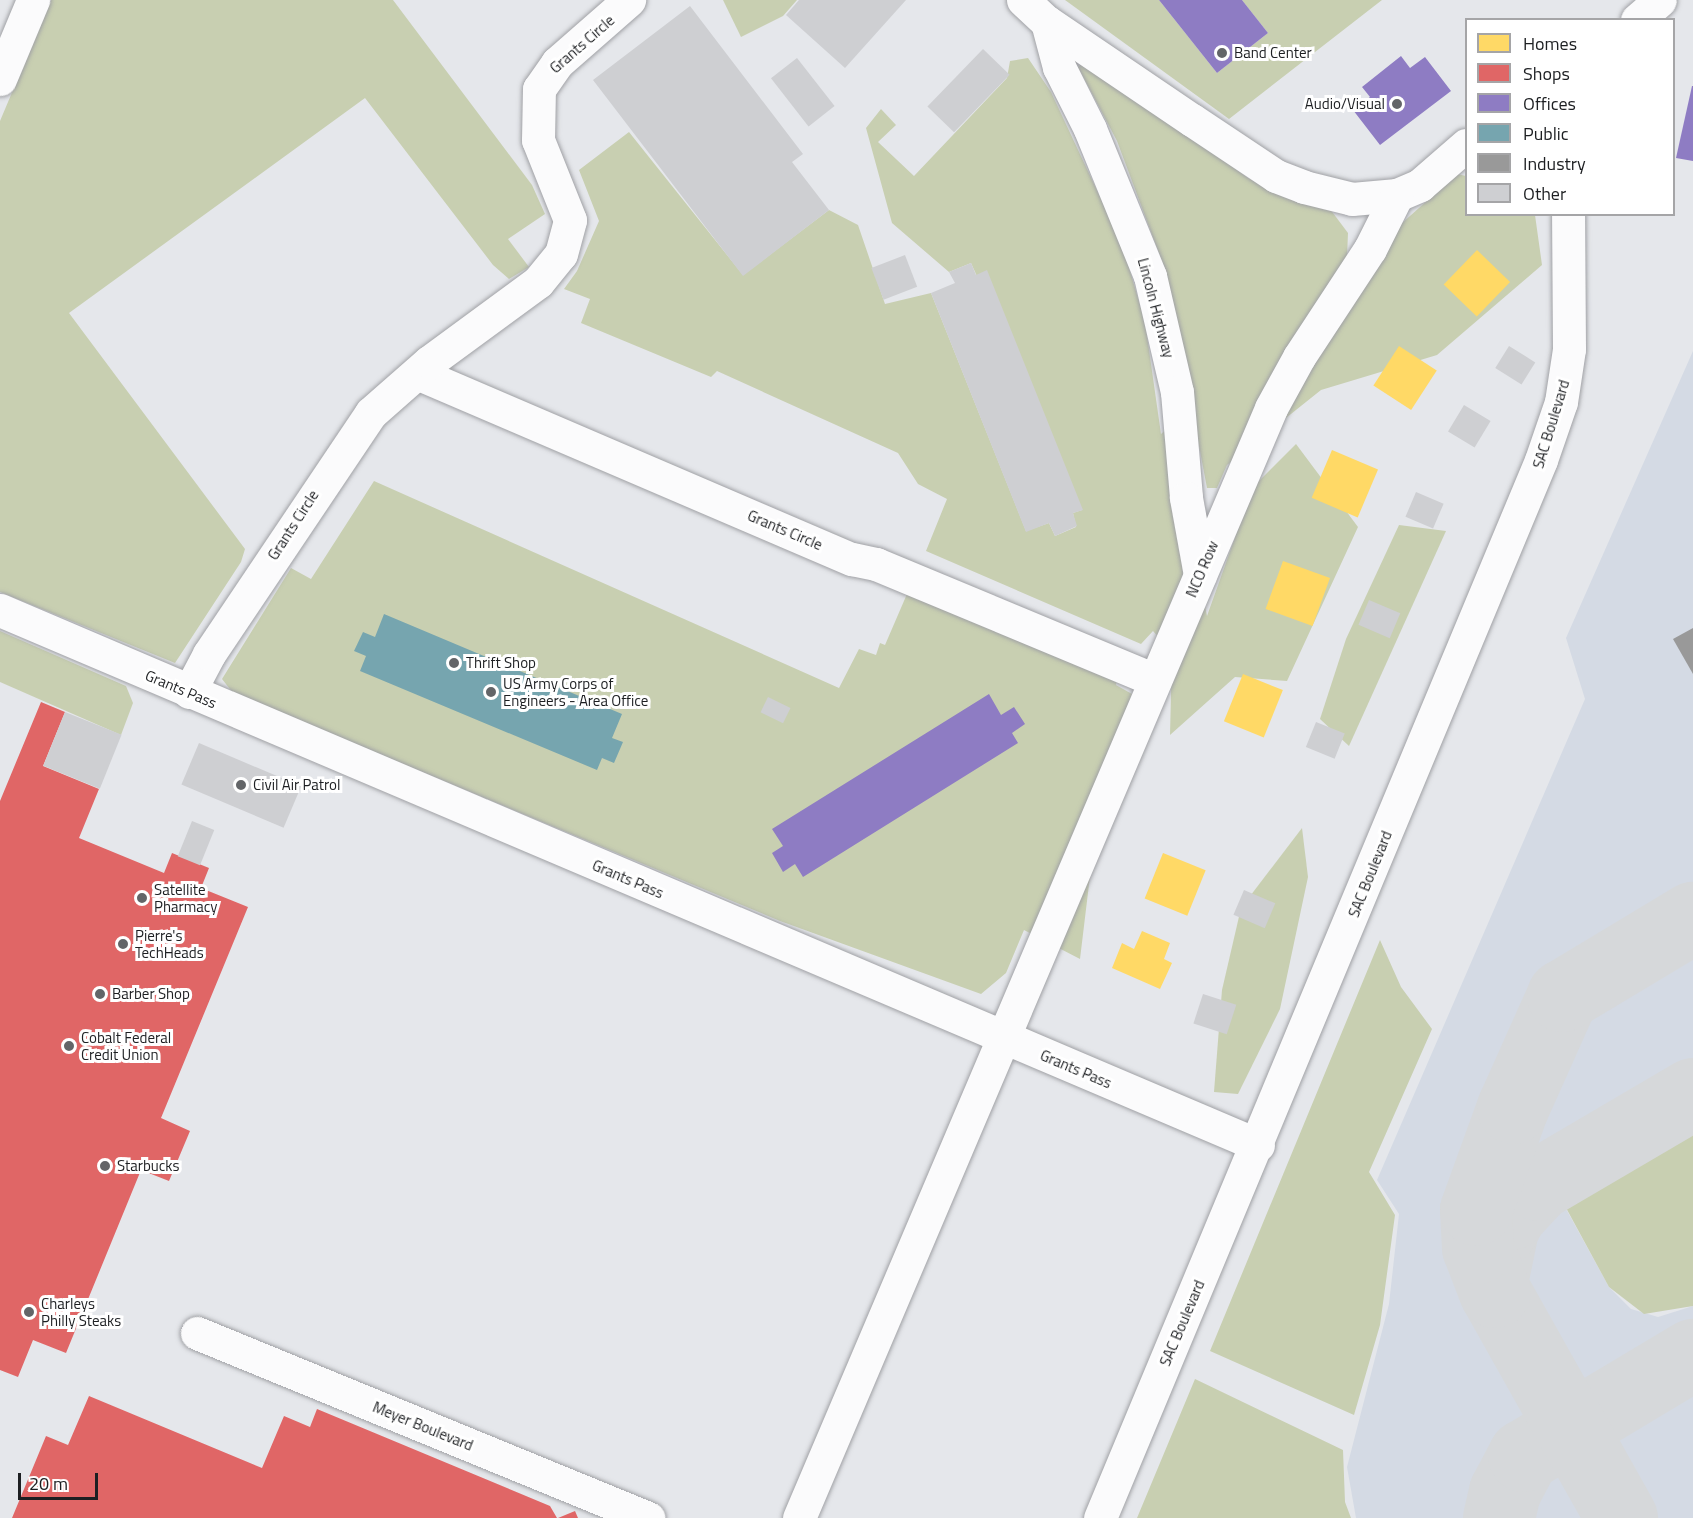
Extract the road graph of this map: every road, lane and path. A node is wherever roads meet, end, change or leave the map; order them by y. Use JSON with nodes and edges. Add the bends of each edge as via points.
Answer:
{"nodes":[{"id":1,"x":33,"y":0,"type":"edge"},
{"id":2,"x":629,"y":0,"type":"edge"},
{"id":3,"x":1023,"y":0,"type":"edge"},
{"id":4,"x":1660,"y":0,"type":"edge"},
{"id":5,"x":1639,"y":18,"type":"edge"},
{"id":6,"x":1047,"y":21,"type":"junction"},
{"id":7,"x":0,"y":79,"type":"edge"},
{"id":8,"x":1459,"y":158,"type":"edge"},
{"id":9,"x":1397,"y":195,"type":"junction"},
{"id":10,"x":1568,"y":216,"type":"edge"},
{"id":11,"x":417,"y":373,"type":"junction"},
{"id":12,"x":1200,"y":575,"type":"junction"},
{"id":13,"x":0,"y":610,"type":"edge"},
{"id":14,"x":1155,"y":680,"type":"junction"},
{"id":15,"x":189,"y":692,"type":"junction"},
{"id":16,"x":1001,"y":1037,"type":"junction"},
{"id":17,"x":1258,"y":1145,"type":"junction"},
{"id":18,"x":197,"y":1333,"type":"dead end"},
{"id":19,"x":649,"y":1518,"type":"edge"},
{"id":20,"x":799,"y":1518,"type":"edge"},
{"id":21,"x":1100,"y":1518,"type":"edge"}],
"edges":[{"from":1,"to":7,"type":"street"},
{"from":2,"to":11,"type":"street","name":"Grants Circle","via":[[557,63],[539,90],[538,140],[570,220],[561,254],[538,282]]},
{"from":3,"to":6,"type":"street"},
{"from":4,"to":5,"type":"street"},
{"from":6,"to":9,"type":"street","via":[[1276,176],[1335,196],[1370,200]]},
{"from":6,"to":12,"type":"street","name":"Lincoln Highway","via":[[1059,67],[1090,129],[1150,276],[1177,392],[1186,498]]},
{"from":8,"to":9,"type":"street"},
{"from":9,"to":12,"type":"street","name":"NCO Row","via":[[1370,249],[1299,357],[1271,408]]},
{"from":10,"to":17,"type":"street","name":"SAC Boulevard","via":[[1569,349],[1552,429]]},
{"from":11,"to":14,"type":"street","name":"Grants Circle","via":[[852,559],[876,564]]},
{"from":11,"to":15,"type":"street","name":"Grants Circle","via":[[371,413],[349,440],[209,654]]},
{"from":12,"to":14,"type":"street","name":"NCO Row"},
{"from":13,"to":15,"type":"street","name":"Grants Pass"},
{"from":14,"to":16,"type":"street","name":"NCO Row"},
{"from":15,"to":16,"type":"street","name":"Grants Pass"},
{"from":16,"to":17,"type":"street","name":"Grants Pass"},
{"from":16,"to":20,"type":"street","name":"NCO Row"},
{"from":17,"to":21,"type":"street","name":"SAC Boulevard"},
{"from":18,"to":19,"type":"street","name":"Meyer Boulevard"}]}
